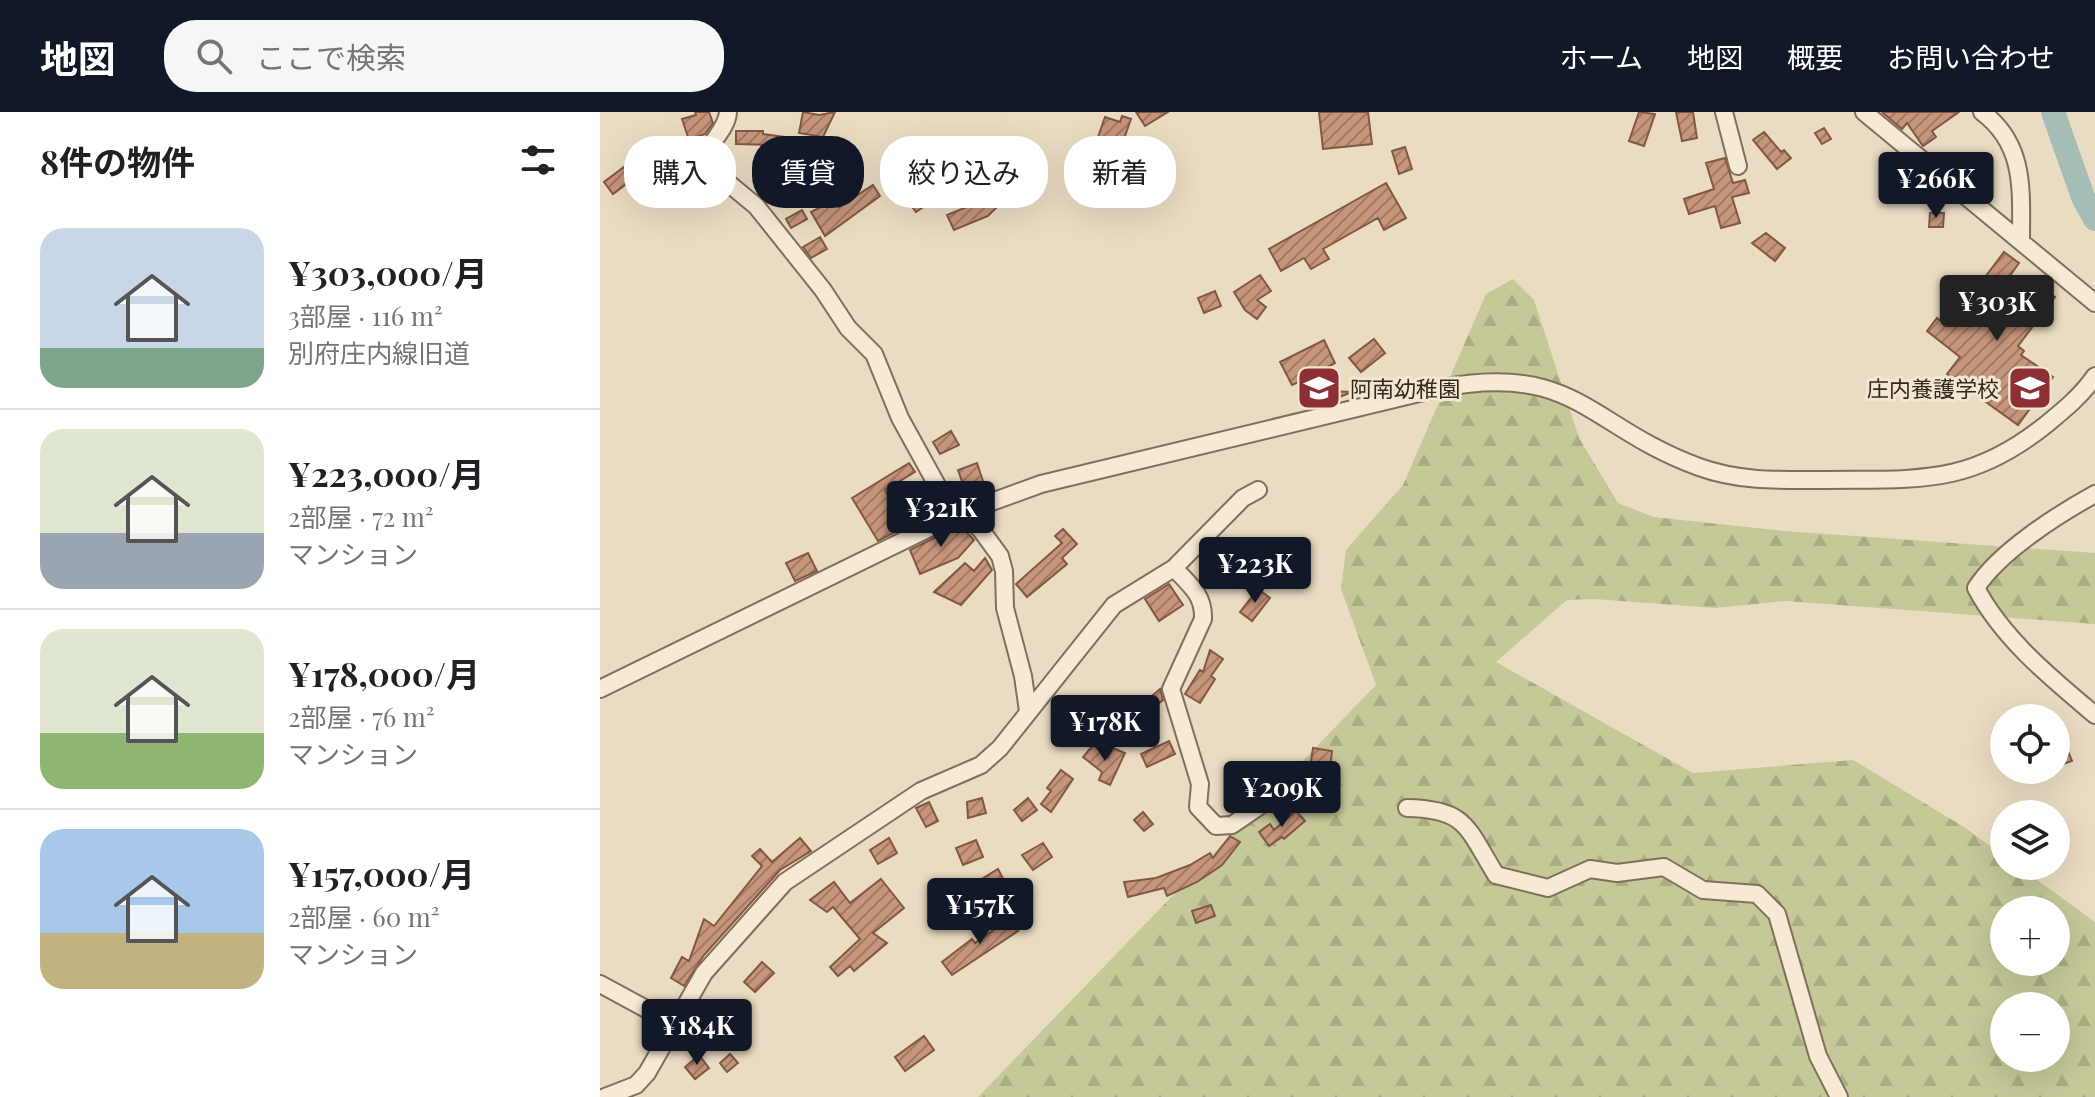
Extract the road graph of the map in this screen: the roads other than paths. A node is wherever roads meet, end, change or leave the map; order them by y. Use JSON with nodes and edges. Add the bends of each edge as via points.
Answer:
{"nodes":[{"id":1,"x":728,"y":112,"type":"edge"},
{"id":2,"x":1724,"y":112,"type":"edge"},
{"id":3,"x":1864,"y":112,"type":"edge"},
{"id":4,"x":1982,"y":112,"type":"edge"},
{"id":5,"x":1738,"y":166,"type":"dead end"},
{"id":6,"x":2021,"y":241,"type":"junction"},
{"id":7,"x":2095,"y":303,"type":"edge"},
{"id":8,"x":2095,"y":376,"type":"edge"},
{"id":9,"x":1258,"y":490,"type":"dead end"},
{"id":10,"x":2095,"y":494,"type":"edge"},
{"id":11,"x":964,"y":512,"type":"junction"},
{"id":12,"x":1174,"y":568,"type":"junction"},
{"id":13,"x":600,"y":689,"type":"edge"},
{"id":14,"x":1028,"y":711,"type":"junction"},
{"id":15,"x":2095,"y":715,"type":"edge"},
{"id":16,"x":1326,"y":788,"type":"dead end"},
{"id":17,"x":1407,"y":808,"type":"dead end"},
{"id":18,"x":600,"y":984,"type":"edge"},
{"id":19,"x":674,"y":1024,"type":"junction"},
{"id":20,"x":605,"y":1097,"type":"edge"},
{"id":21,"x":1839,"y":1097,"type":"edge"}],
"edges":[{"from":1,"to":11,"type":"street","via":[[705,164],[756,206],[848,328],[874,354],[911,442],[938,487]]},
{"from":2,"to":5,"type":"street"},
{"from":3,"to":6,"type":"street"},
{"from":4,"to":6,"type":"street","via":[[2012,143],[2021,172]]},
{"from":6,"to":7,"type":"street"},
{"from":8,"to":11,"type":"street","via":[[2067,407],[2016,447],[1985,465],[1945,476],[1773,480],[1729,475],[1680,459],[1558,391],[1494,380],[1440,388],[1094,471]]},
{"from":9,"to":12,"type":"street","via":[[1243,498]]},
{"from":10,"to":15,"type":"street","via":[[1987,570],[1976,588],[1999,624]]},
{"from":11,"to":13,"type":"street"},
{"from":11,"to":14,"type":"street","via":[[1003,563],[1005,608]]},
{"from":12,"to":14,"type":"street","via":[[1114,605]]},
{"from":12,"to":16,"type":"street","via":[[1201,597],[1203,608],[1203,619],[1171,689],[1205,818],[1216,826],[1232,825],[1293,783]]},
{"from":14,"to":19,"type":"street","via":[[981,765],[921,791],[785,882],[704,973]]},
{"from":17,"to":21,"type":"street","via":[[1436,808],[1461,819],[1496,875],[1548,888],[1590,869],[1617,873],[1664,867],[1703,890],[1757,894],[1777,914],[1818,1056]]},
{"from":18,"to":19,"type":"street"},
{"from":19,"to":20,"type":"street","via":[[656,1061],[636,1085]]}]}
